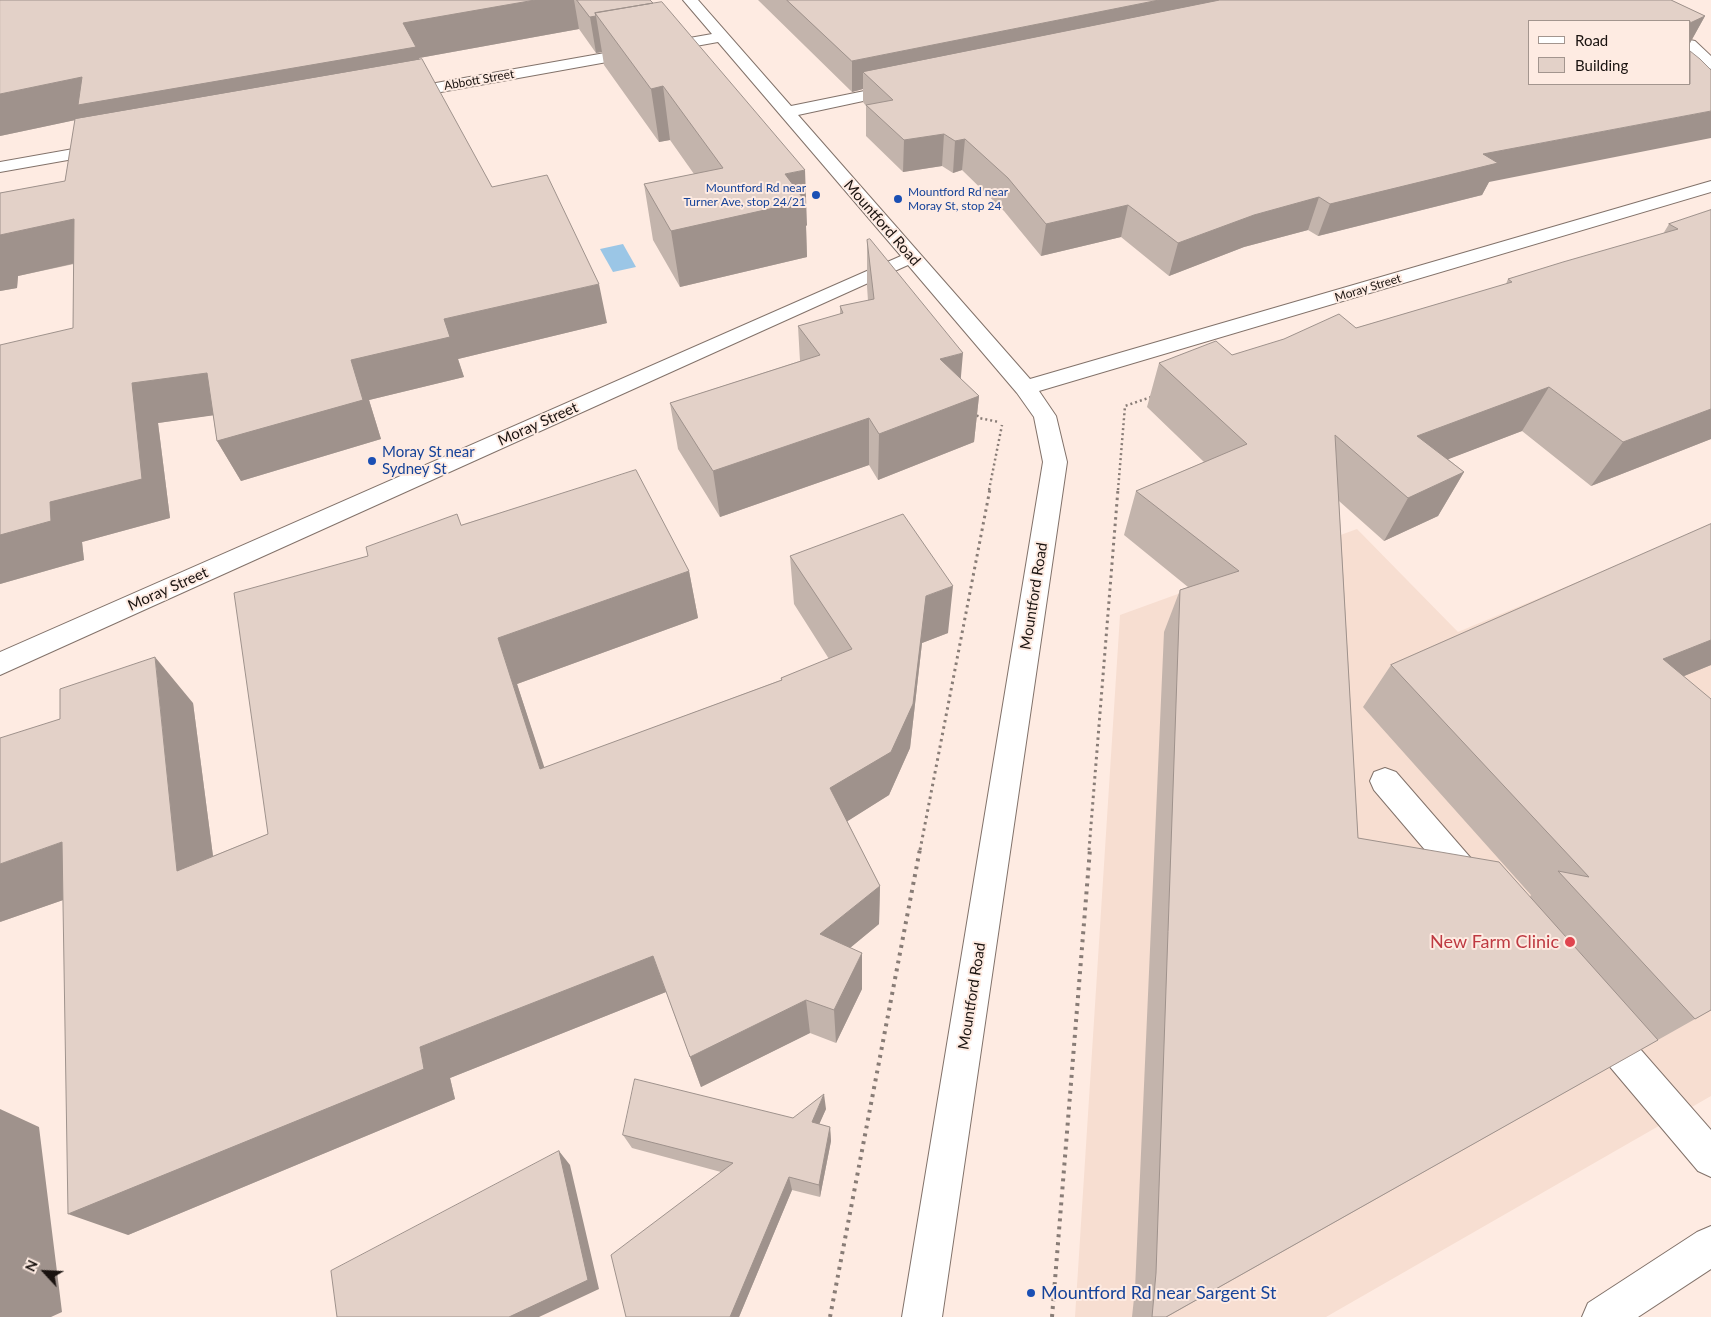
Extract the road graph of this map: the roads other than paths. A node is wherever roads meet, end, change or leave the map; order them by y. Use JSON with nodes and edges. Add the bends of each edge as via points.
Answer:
{"nodes":[{"id":1,"x":690,"y":0,"type":"edge"},
{"id":2,"x":722,"y":36,"type":"junction"},
{"id":3,"x":1691,"y":45,"type":"edge"},
{"id":4,"x":1711,"y":64,"type":"edge"},
{"id":5,"x":910,"y":86,"type":"edge"},
{"id":6,"x":390,"y":96,"type":"edge"},
{"id":7,"x":786,"y":112,"type":"junction"},
{"id":8,"x":127,"y":144,"type":"edge"},
{"id":9,"x":0,"y":167,"type":"edge"},
{"id":10,"x":1711,"y":186,"type":"edge"},
{"id":11,"x":911,"y":257,"type":"junction"},
{"id":12,"x":1025,"y":388,"type":"junction"},
{"id":13,"x":0,"y":664,"type":"edge"},
{"id":14,"x":1385,"y":781,"type":"dead end"},
{"id":15,"x":1489,"y":902,"type":"edge"},
{"id":16,"x":1580,"y":1007,"type":"edge"},
{"id":17,"x":1711,"y":1158,"type":"edge"},
{"id":18,"x":1711,"y":1246,"type":"edge"},
{"id":19,"x":922,"y":1317,"type":"edge"},
{"id":20,"x":1602,"y":1317,"type":"edge"}],
"edges":[{"from":1,"to":2,"type":"street","name":"Mountford Road"},
{"from":2,"to":6,"type":"street","name":"Abbott Street"},
{"from":2,"to":7,"type":"street","name":"Mountford Road"},
{"from":3,"to":4,"type":"street"},
{"from":5,"to":7,"type":"street"},
{"from":7,"to":11,"type":"street","name":"Mountford Road"},
{"from":8,"to":9,"type":"street"},
{"from":10,"to":12,"type":"street","name":"Moray Street"},
{"from":11,"to":12,"type":"street","name":"Mountford Road"},
{"from":11,"to":13,"type":"street","name":"Moray Street"},
{"from":12,"to":19,"type":"street","name":"Mountford Road","via":[[1045,416],[1055,462]]},
{"from":14,"to":15,"type":"street"},
{"from":16,"to":17,"type":"street"},
{"from":18,"to":20,"type":"street"}]}
